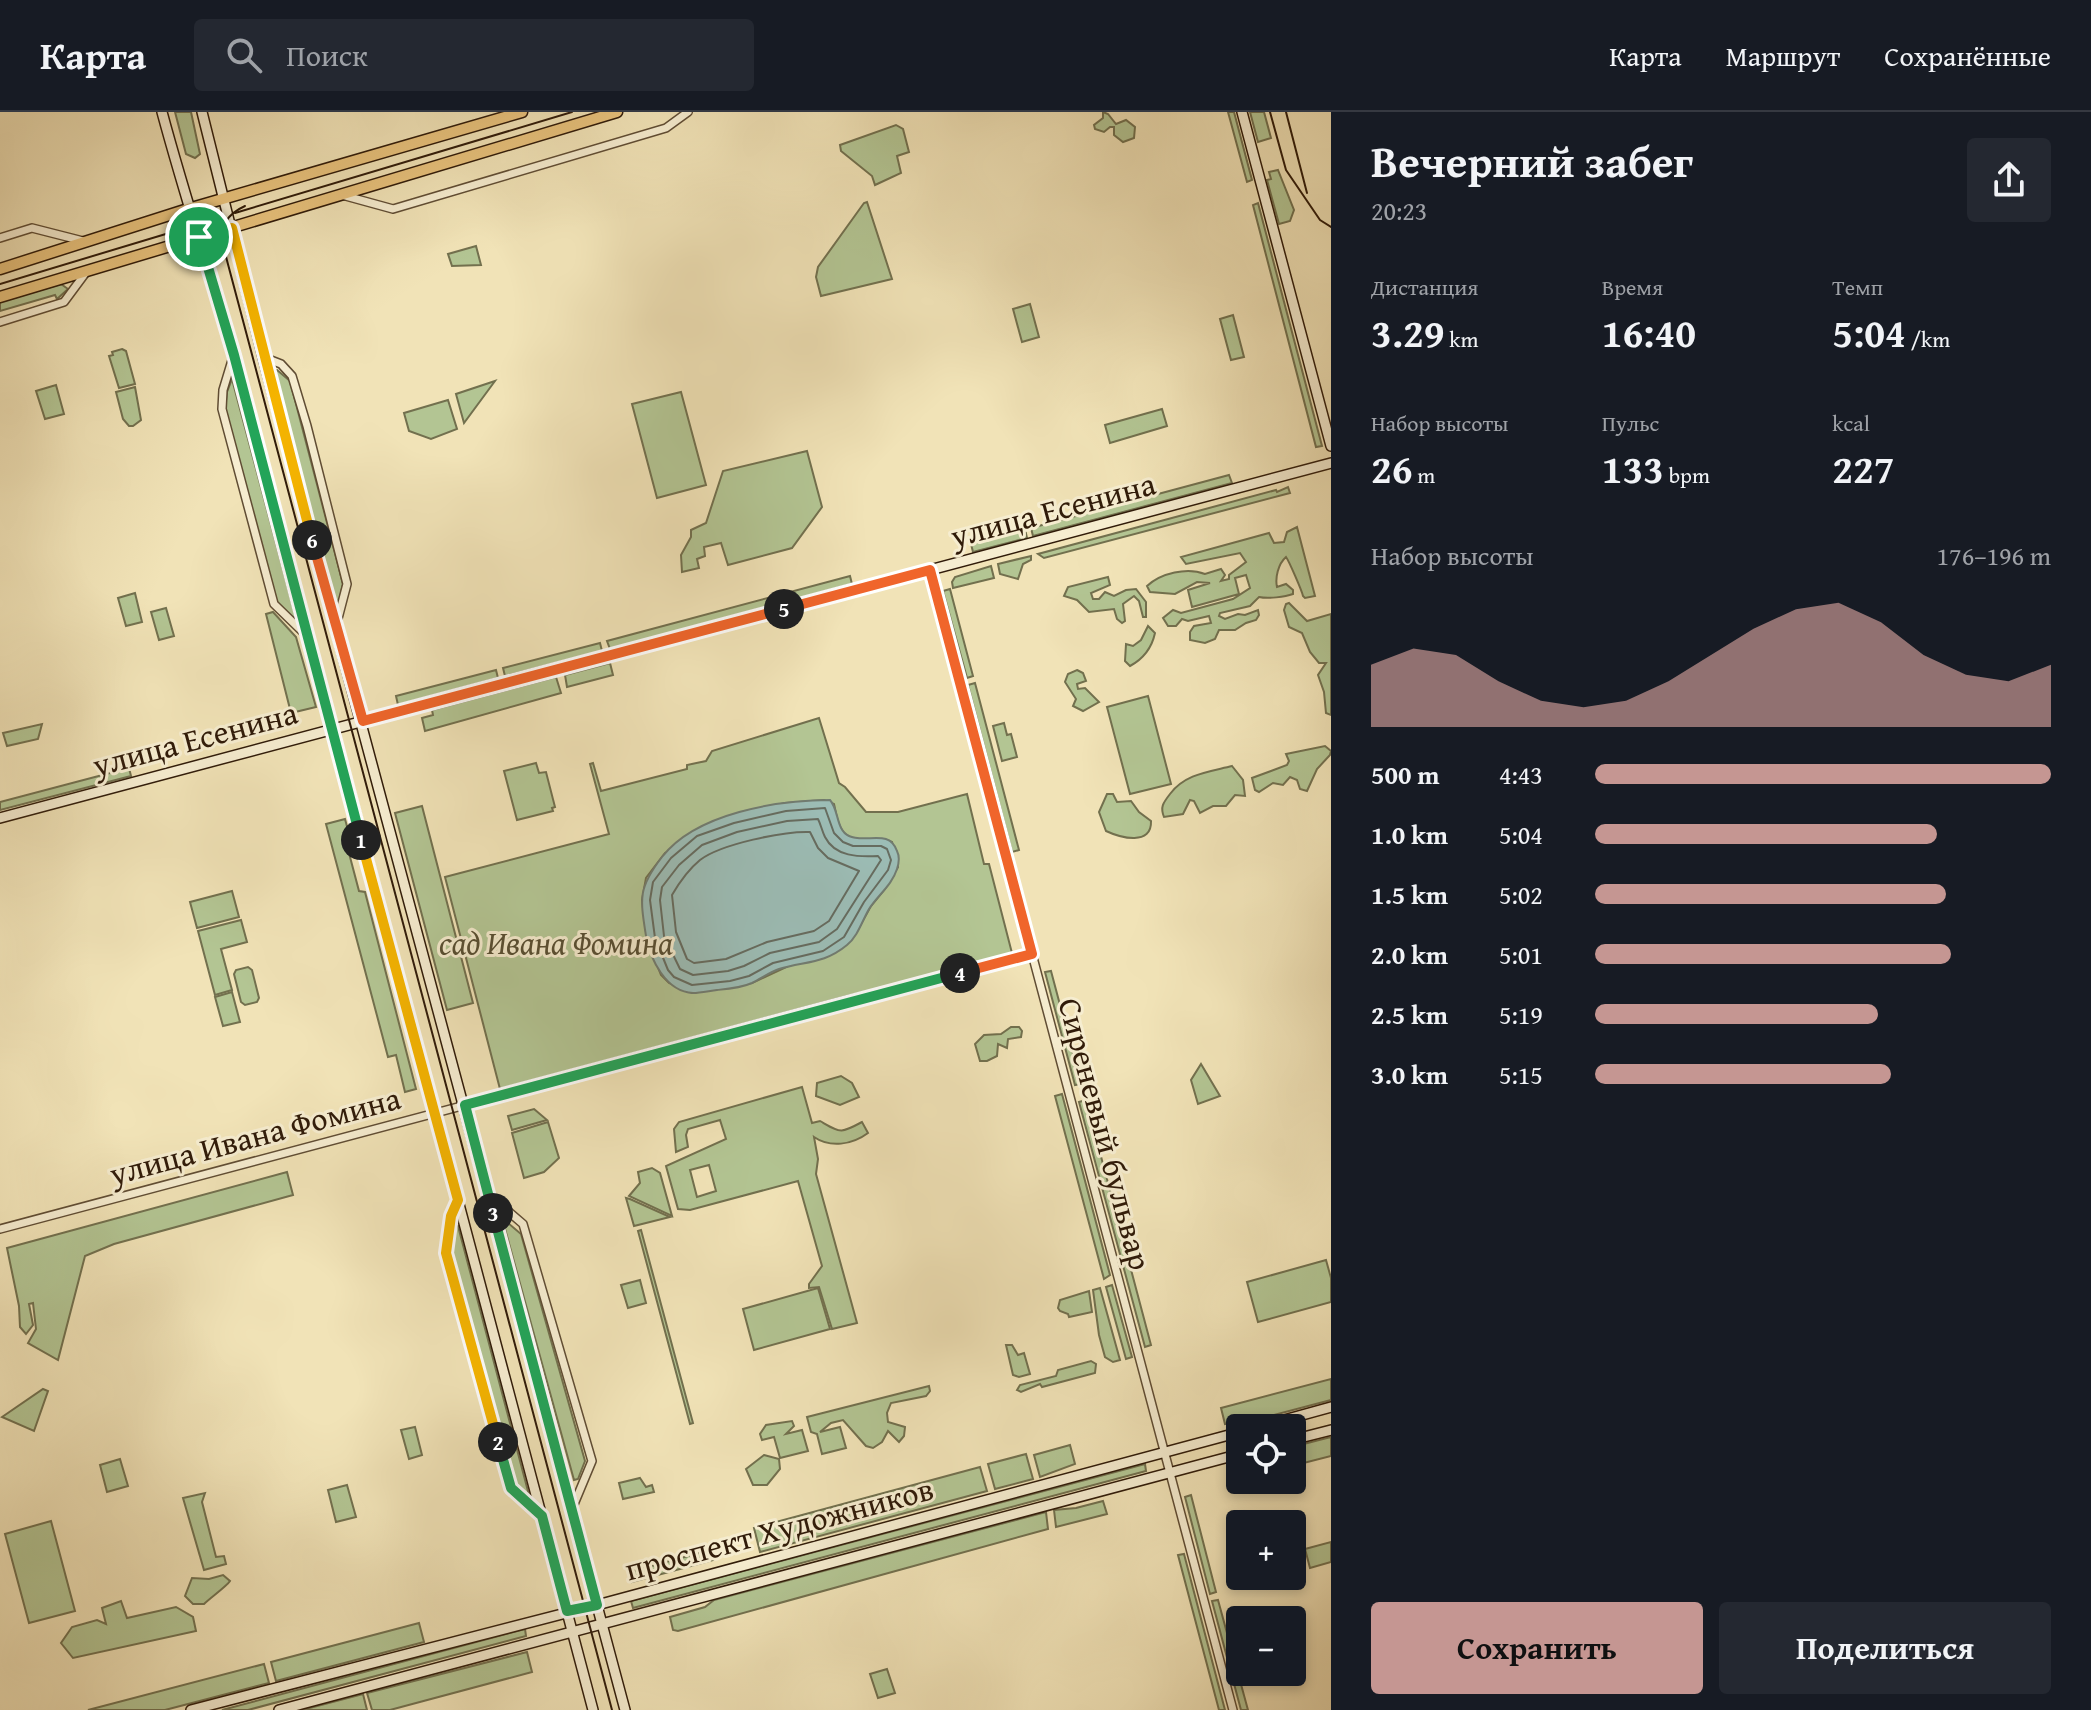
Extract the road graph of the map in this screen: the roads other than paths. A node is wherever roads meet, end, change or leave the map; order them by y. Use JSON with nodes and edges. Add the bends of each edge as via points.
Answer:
{"nodes":[{"id":1,"x":162,"y":112,"type":"edge"},
{"id":2,"x":202,"y":112,"type":"edge"},
{"id":3,"x":522,"y":112,"type":"edge"},
{"id":4,"x":617,"y":112,"type":"edge"},
{"id":5,"x":688,"y":112,"type":"edge"},
{"id":6,"x":1242,"y":112,"type":"edge"},
{"id":7,"x":340,"y":195,"type":"junction"},
{"id":8,"x":225,"y":198,"type":"junction"},
{"id":9,"x":188,"y":209,"type":"junction"},
{"id":10,"x":232,"y":228,"type":"junction"},
{"id":11,"x":199,"y":237,"type":"junction"},
{"id":12,"x":0,"y":238,"type":"edge"},
{"id":13,"x":89,"y":242,"type":"junction"},
{"id":14,"x":0,"y":269,"type":"edge"},
{"id":15,"x":88,"y":270,"type":"junction"},
{"id":16,"x":0,"y":297,"type":"edge"},
{"id":17,"x":0,"y":322,"type":"edge"},
{"id":18,"x":234,"y":355,"type":"junction"},
{"id":19,"x":263,"y":357,"type":"junction"},
{"id":20,"x":1331,"y":446,"type":"edge"},
{"id":21,"x":1331,"y":463,"type":"edge"},
{"id":22,"x":930,"y":570,"type":"junction"},
{"id":23,"x":335,"y":628,"type":"junction"},
{"id":24,"x":308,"y":638,"type":"junction"},
{"id":25,"x":363,"y":721,"type":"junction"},
{"id":26,"x":332,"y":729,"type":"junction"},
{"id":27,"x":0,"y":818,"type":"edge"},
{"id":28,"x":1032,"y":954,"type":"junction"},
{"id":29,"x":465,"y":1105,"type":"junction"},
{"id":30,"x":434,"y":1113,"type":"junction"},
{"id":31,"x":488,"y":1194,"type":"junction"},
{"id":32,"x":458,"y":1200,"type":"junction"},
{"id":33,"x":0,"y":1229,"type":"edge"},
{"id":34,"x":1331,"y":1407,"type":"edge"},
{"id":35,"x":1306,"y":1414,"type":"edge"},
{"id":36,"x":1331,"y":1430,"type":"edge"},
{"id":37,"x":1226,"y":1436,"type":"edge"},
{"id":38,"x":1306,"y":1436,"type":"edge"},
{"id":39,"x":1165,"y":1452,"type":"junction"},
{"id":40,"x":1226,"y":1458,"type":"edge"},
{"id":41,"x":1170,"y":1473,"type":"junction"},
{"id":42,"x":572,"y":1509,"type":"junction"},
{"id":43,"x":542,"y":1516,"type":"junction"},
{"id":44,"x":597,"y":1605,"type":"junction"},
{"id":45,"x":567,"y":1611,"type":"junction"},
{"id":46,"x":602,"y":1625,"type":"junction"},
{"id":47,"x":573,"y":1632,"type":"junction"},
{"id":48,"x":191,"y":1710,"type":"edge"},
{"id":49,"x":279,"y":1710,"type":"edge"},
{"id":50,"x":593,"y":1710,"type":"edge"},
{"id":51,"x":625,"y":1710,"type":"edge"},
{"id":52,"x":1233,"y":1710,"type":"edge"}],
"edges":[{"from":1,"to":9,"type":"street"},
{"from":2,"to":8,"type":"street"},
{"from":3,"to":8,"type":"main road"},
{"from":4,"to":7,"type":"main road"},
{"from":5,"to":7,"type":"street","via":[[666,128],[393,209]]},
{"from":6,"to":20,"type":"street"},
{"from":7,"to":10,"type":"main road"},
{"from":8,"to":9,"type":"main road"},
{"from":8,"to":10,"type":"street"},
{"from":9,"to":11,"type":"street"},
{"from":9,"to":13,"type":"main road"},
{"from":10,"to":11,"type":"main road"},
{"from":10,"to":19,"type":"street"},
{"from":11,"to":15,"type":"main road"},
{"from":11,"to":18,"type":"street"},
{"from":12,"to":13,"type":"street","via":[[32,228]]},
{"from":13,"to":14,"type":"main road"},
{"from":15,"to":16,"type":"main road"},
{"from":15,"to":17,"type":"street","via":[[64,302]]},
{"from":18,"to":24,"type":"street"},
{"from":18,"to":24,"type":"street","via":[[222,409],[274,604]]},
{"from":19,"to":23,"type":"street"},
{"from":19,"to":23,"type":"street","via":[[281,364],[292,376],[307,426],[347,584]]},
{"from":21,"to":22,"type":"street","name":"улица Есенина"},
{"from":22,"to":25,"type":"street","name":"улица Есенина"},
{"from":22,"to":28,"type":"street","name":"Сиреневый бульвар"},
{"from":23,"to":25,"type":"street"},
{"from":24,"to":26,"type":"street"},
{"from":25,"to":26,"type":"street","name":"улица Есенина"},
{"from":25,"to":29,"type":"street"},
{"from":26,"to":27,"type":"street","name":"улица Есенина"},
{"from":26,"to":30,"type":"street"},
{"from":28,"to":29,"type":"street","name":"улица Ивана Фомина"},
{"from":28,"to":39,"type":"street","name":"Сиреневый бульвар"},
{"from":29,"to":30,"type":"street","name":"улица Ивана Фомина"},
{"from":29,"to":31,"type":"street"},
{"from":30,"to":32,"type":"street"},
{"from":30,"to":33,"type":"street","name":"улица Ивана Фомина"},
{"from":31,"to":42,"type":"street"},
{"from":31,"to":42,"type":"street","via":[[523,1224],[592,1461]]},
{"from":32,"to":43,"type":"street"},
{"from":32,"to":43,"type":"street","via":[[446,1253],[511,1488]]},
{"from":34,"to":35,"type":"street"},
{"from":36,"to":38,"type":"street"},
{"from":37,"to":39,"type":"street","name":"проспект Художников"},
{"from":39,"to":41,"type":"street","name":"Сиреневый бульвар"},
{"from":39,"to":44,"type":"street","name":"проспект Художников"},
{"from":40,"to":41,"type":"street","name":"проспект Художников"},
{"from":41,"to":46,"type":"street","name":"проспект Художников"},
{"from":41,"to":52,"type":"street","name":"Сиреневый бульвар"},
{"from":42,"to":44,"type":"street"},
{"from":43,"to":45,"type":"street"},
{"from":44,"to":45,"type":"street","name":"проспект Художников"},
{"from":44,"to":46,"type":"street"},
{"from":45,"to":47,"type":"street"},
{"from":45,"to":48,"type":"street","name":"проспект Художников"},
{"from":46,"to":47,"type":"street","name":"проспект Художников"},
{"from":46,"to":51,"type":"street"},
{"from":47,"to":49,"type":"street","name":"проспект Художников"},
{"from":47,"to":50,"type":"street"}]}
